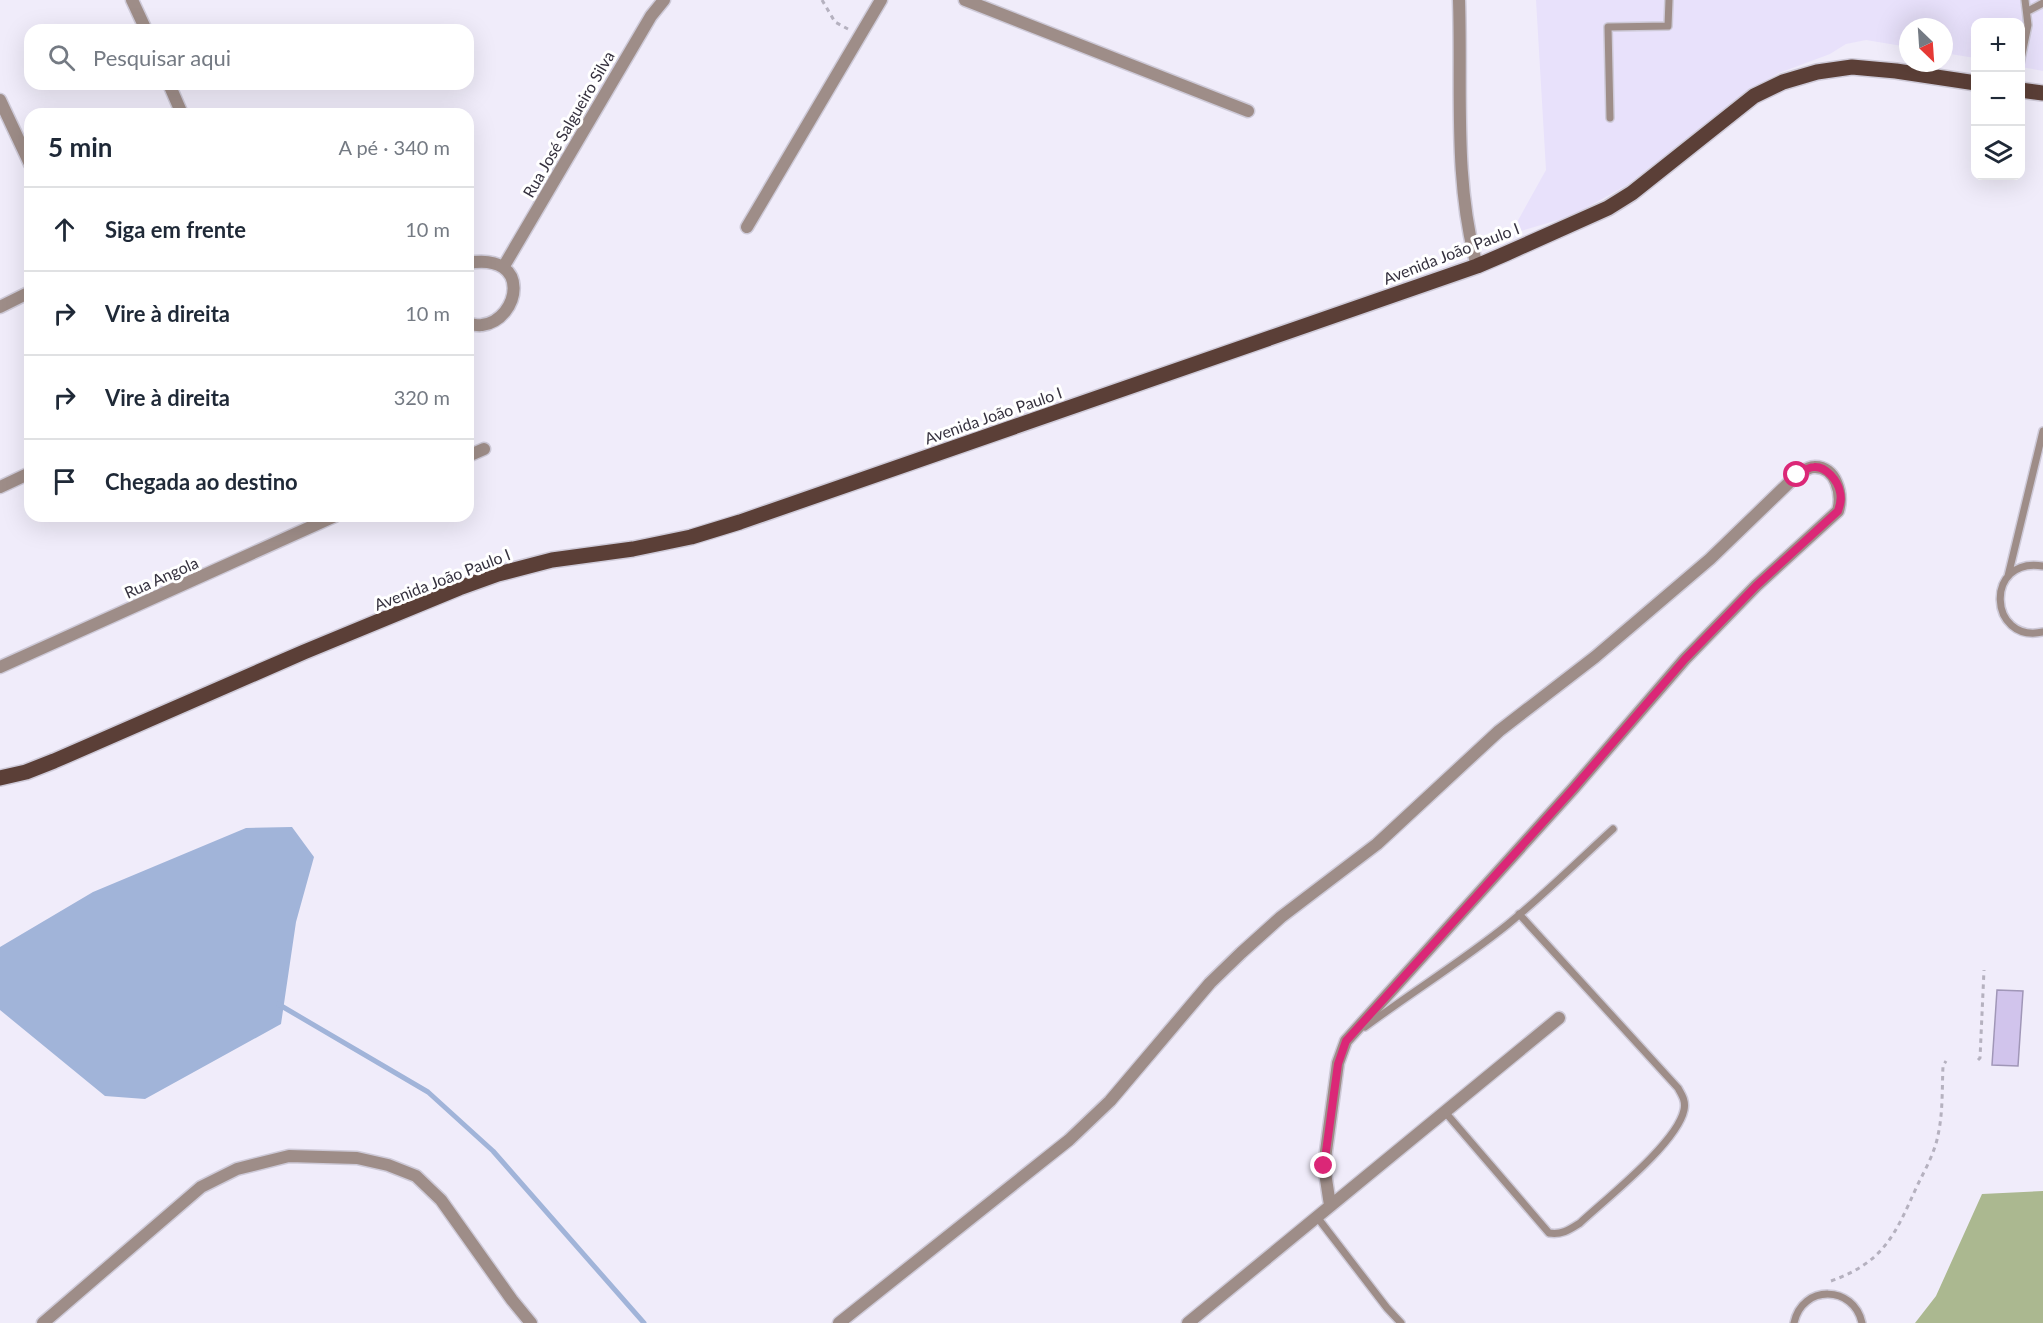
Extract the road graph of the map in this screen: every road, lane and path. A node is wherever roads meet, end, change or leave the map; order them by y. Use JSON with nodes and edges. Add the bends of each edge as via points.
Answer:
{"nodes":[{"id":1,"x":132,"y":0,"type":"edge"},
{"id":2,"x":664,"y":0,"type":"edge"},
{"id":3,"x":822,"y":0,"type":"edge"},
{"id":4,"x":881,"y":0,"type":"edge"},
{"id":5,"x":965,"y":0,"type":"edge"},
{"id":6,"x":1459,"y":0,"type":"edge"},
{"id":7,"x":1669,"y":0,"type":"edge"},
{"id":8,"x":2025,"y":0,"type":"edge"},
{"id":9,"x":2043,"y":3,"type":"edge"},
{"id":10,"x":2028,"y":11,"type":"junction"},
{"id":11,"x":143,"y":24,"type":"edge"},
{"id":12,"x":859,"y":36,"type":"junction"},
{"id":13,"x":2025,"y":39,"type":"edge"},
{"id":14,"x":1971,"y":82,"type":"edge"},
{"id":15,"x":172,"y":90,"type":"edge"},
{"id":16,"x":2025,"y":91,"type":"edge"},
{"id":17,"x":2043,"y":93,"type":"edge"},
{"id":18,"x":0,"y":100,"type":"edge"},
{"id":19,"x":179,"y":108,"type":"edge"},
{"id":20,"x":1248,"y":111,"type":"dead end"},
{"id":21,"x":1610,"y":118,"type":"dead end"},
{"id":22,"x":24,"y":151,"type":"edge"},
{"id":23,"x":747,"y":227,"type":"dead end"},
{"id":24,"x":474,"y":262,"type":"edge"},
{"id":25,"x":504,"y":266,"type":"junction"},
{"id":26,"x":1477,"y":266,"type":"junction"},
{"id":27,"x":24,"y":295,"type":"edge"},
{"id":28,"x":0,"y":307,"type":"edge"},
{"id":29,"x":474,"y":325,"type":"edge"},
{"id":30,"x":2043,"y":431,"type":"edge"},
{"id":31,"x":484,"y":448,"type":"dead end"},
{"id":32,"x":474,"y":453,"type":"edge"},
{"id":33,"x":24,"y":476,"type":"edge"},
{"id":34,"x":0,"y":487,"type":"edge"},
{"id":35,"x":322,"y":522,"type":"edge"},
{"id":36,"x":2043,"y":566,"type":"edge"},
{"id":37,"x":2008,"y":576,"type":"junction"},
{"id":38,"x":2043,"y":632,"type":"edge"},
{"id":39,"x":0,"y":667,"type":"edge"},
{"id":40,"x":0,"y":778,"type":"edge"},
{"id":41,"x":1613,"y":829,"type":"dead end"},
{"id":42,"x":1519,"y":914,"type":"junction"},
{"id":43,"x":1983,"y":970,"type":"dead end"},
{"id":44,"x":1559,"y":1018,"type":"dead end"},
{"id":45,"x":1346,"y":1041,"type":"junction"},
{"id":46,"x":1978,"y":1060,"type":"dead end"},
{"id":47,"x":1946,"y":1061,"type":"dead end"},
{"id":48,"x":1445,"y":1112,"type":"junction"},
{"id":49,"x":1330,"y":1206,"type":"junction"},
{"id":50,"x":1317,"y":1217,"type":"junction"},
{"id":51,"x":1827,"y":1283,"type":"dead end"},
{"id":52,"x":43,"y":1323,"type":"edge"},
{"id":53,"x":531,"y":1323,"type":"edge"},
{"id":54,"x":839,"y":1323,"type":"edge"},
{"id":55,"x":1188,"y":1323,"type":"edge"},
{"id":56,"x":1401,"y":1323,"type":"edge"},
{"id":57,"x":1794,"y":1323,"type":"edge"},
{"id":58,"x":1862,"y":1323,"type":"edge"}],
"edges":[{"from":1,"to":11,"type":"street"},
{"from":2,"to":25,"type":"street","name":"Rua José Salgueiro Silva"},
{"from":3,"to":12,"type":"path","via":[[835,21]]},
{"from":4,"to":12,"type":"street"},
{"from":5,"to":20,"type":"street"},
{"from":6,"to":26,"type":"street","via":[[1460,159]]},
{"from":7,"to":21,"type":"lane","via":[[1668,26],[1608,27]]},
{"from":8,"to":10,"type":"lane"},
{"from":9,"to":10,"type":"lane"},
{"from":10,"to":13,"type":"lane"},
{"from":12,"to":23,"type":"street"},
{"from":14,"to":26,"type":"main road","name":"Avenida João Paulo I","via":[[1852,67],[1783,82],[1754,96],[1608,208]]},
{"from":15,"to":19,"type":"street"},
{"from":16,"to":17,"type":"main road"},
{"from":18,"to":22,"type":"street"},
{"from":24,"to":25,"type":"street","via":[[491,261]]},
{"from":25,"to":29,"type":"street","via":[[512,276],[514,290],[509,307],[497,320]]},
{"from":26,"to":40,"type":"main road","name":"Avenida João Paulo I","via":[[740,522],[691,537],[552,560],[498,574],[304,652],[26,772]]},
{"from":27,"to":28,"type":"street"},
{"from":30,"to":37,"type":"lane"},
{"from":31,"to":32,"type":"street"},
{"from":33,"to":34,"type":"street"},
{"from":35,"to":39,"type":"street","name":"Rua Angola"},
{"from":36,"to":37,"type":"lane","via":[[2025,566]]},
{"from":37,"to":38,"type":"lane","via":[[2000,593],[2007,621],[2023,632]]},
{"from":41,"to":42,"type":"lane"},
{"from":42,"to":45,"type":"lane","via":[[1455,965]]},
{"from":42,"to":48,"type":"lane","via":[[1678,1088],[1685,1101],[1684,1111],[1666,1143],[1580,1223],[1558,1234],[1549,1233]]},
{"from":43,"to":46,"type":"path"},
{"from":44,"to":48,"type":"street"},
{"from":45,"to":49,"type":"street","via":[[1338,1064],[1324,1166]]},
{"from":45,"to":54,"type":"street","via":[[1685,659],[1756,586],[1838,511],[1840,490],[1831,475],[1822,468],[1811,467],[1797,475],[1710,559],[1595,657],[1499,730],[1377,844],[1281,917],[1210,983],[1110,1101],[1069,1140]]},
{"from":47,"to":51,"type":"path","via":[[1938,1135],[1897,1230],[1869,1263]]},
{"from":48,"to":49,"type":"street"},
{"from":49,"to":50,"type":"street"},
{"from":50,"to":55,"type":"street"},
{"from":50,"to":56,"type":"lane"},
{"from":52,"to":53,"type":"street","via":[[201,1187],[237,1169],[289,1156],[357,1158],[416,1176],[441,1200]]},
{"from":57,"to":58,"type":"lane","via":[[1807,1301],[1826,1294],[1853,1303]]}]}
